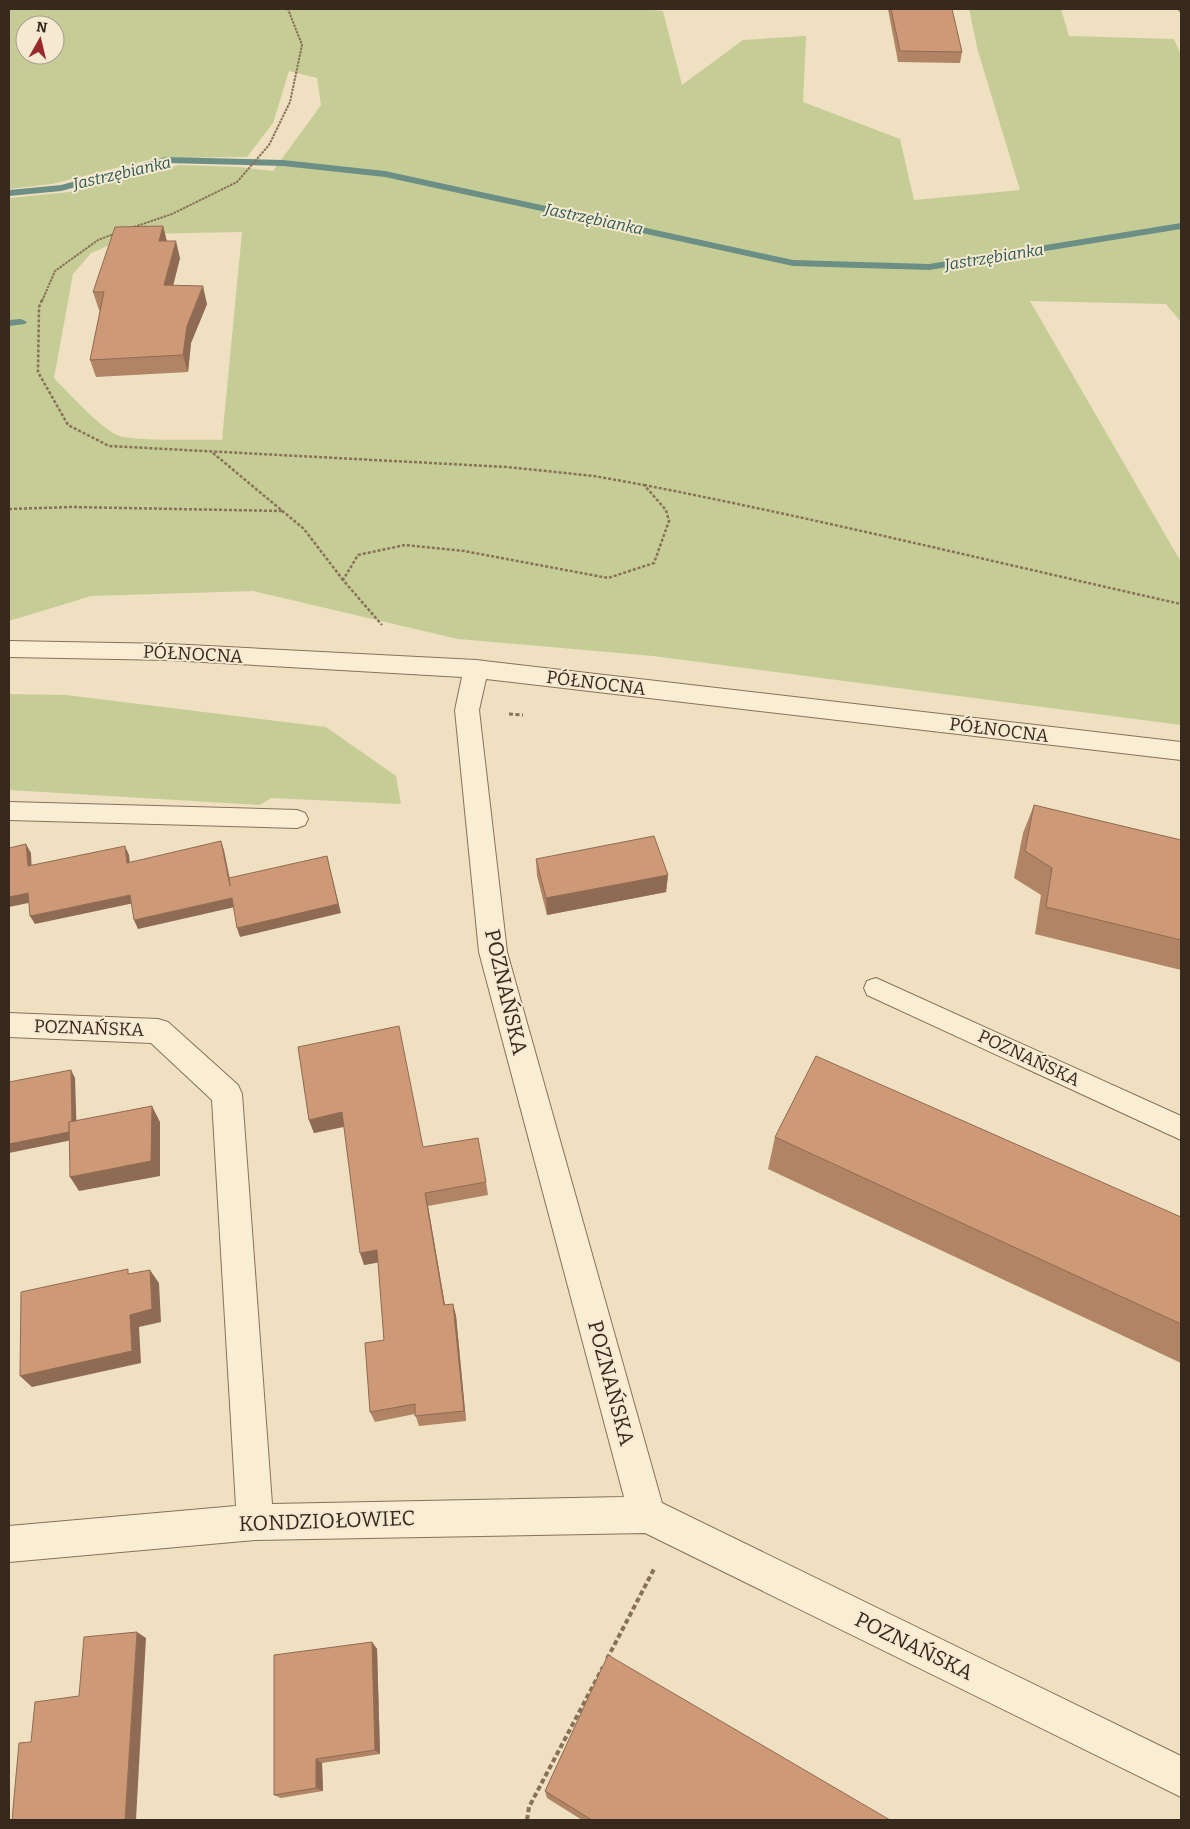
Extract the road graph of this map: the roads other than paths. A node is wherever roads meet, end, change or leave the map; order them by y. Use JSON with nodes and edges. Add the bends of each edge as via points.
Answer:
{"nodes":[{"id":1,"x":9,"y":649,"type":"edge"},
{"id":2,"x":476,"y":669,"type":"junction"},
{"id":3,"x":1181,"y":751,"type":"edge"},
{"id":4,"x":9,"y":811,"type":"edge"},
{"id":5,"x":297,"y":819,"type":"dead end"},
{"id":6,"x":876,"y":988,"type":"dead end"},
{"id":7,"x":9,"y":1025,"type":"edge"},
{"id":8,"x":1181,"y":1128,"type":"edge"},
{"id":9,"x":255,"y":1522,"type":"junction"},
{"id":10,"x":661,"y":1522,"type":"junction"},
{"id":11,"x":9,"y":1544,"type":"edge"},
{"id":12,"x":1181,"y":1777,"type":"edge"}],
"edges":[{"from":1,"to":2,"type":"street","name":"PÓŁNOCNA","via":[[169,652]]},
{"from":2,"to":3,"type":"street","name":"PÓŁNOCNA"},
{"from":2,"to":10,"type":"street","name":"POZNAŃSKA","via":[[467,710],[492,952]]},
{"from":4,"to":5,"type":"lane"},
{"from":6,"to":8,"type":"lane","name":"POZNAŃSKA"},
{"from":7,"to":9,"type":"street","name":"POZNAŃSKA","via":[[158,1030],[226,1094]]},
{"from":9,"to":10,"type":"street","name":"KONDZIOŁOWIEC"},
{"from":9,"to":11,"type":"street","name":"KONDZIOŁOWIEC"},
{"from":10,"to":12,"type":"street","name":"POZNAŃSKA"}]}
